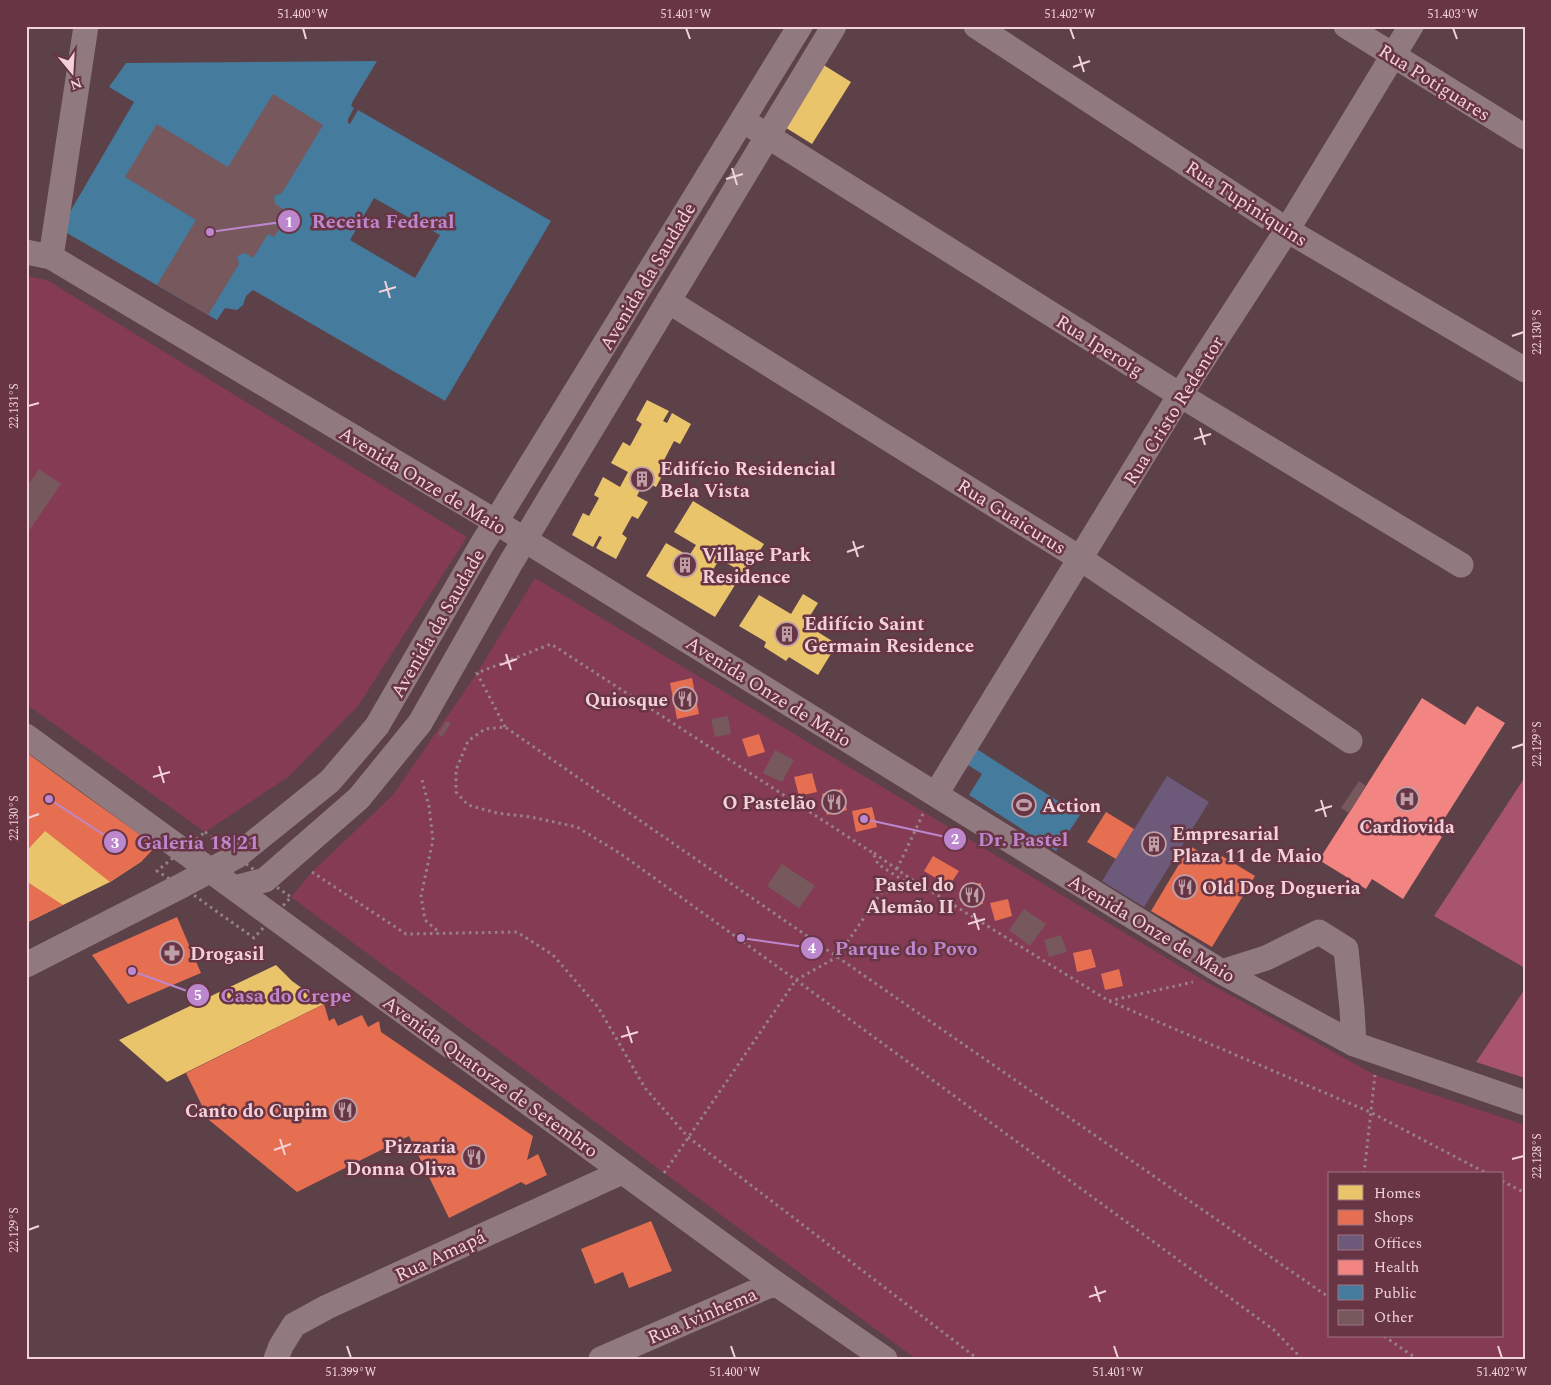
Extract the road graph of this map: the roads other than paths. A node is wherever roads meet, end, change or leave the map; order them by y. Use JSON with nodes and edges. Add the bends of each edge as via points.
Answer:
{"nodes":[{"id":1,"x":86,"y":26,"type":"edge"},
{"id":2,"x":800,"y":26,"type":"edge"},
{"id":3,"x":834,"y":26,"type":"edge"},
{"id":4,"x":976,"y":26,"type":"edge"},
{"id":5,"x":1346,"y":26,"type":"edge"},
{"id":6,"x":1411,"y":26,"type":"edge"},
{"id":7,"x":1392,"y":56,"type":"junction"},
{"id":8,"x":742,"y":119,"type":"junction"},
{"id":9,"x":767,"y":136,"type":"junction"},
{"id":10,"x":1525,"y":137,"type":"edge"},
{"id":11,"x":1287,"y":230,"type":"junction"},
{"id":12,"x":26,"y":252,"type":"edge"},
{"id":13,"x":51,"y":257,"type":"junction"},
{"id":14,"x":668,"y":301,"type":"junction"},
{"id":15,"x":1525,"y":370,"type":"edge"},
{"id":16,"x":1180,"y":395,"type":"junction"},
{"id":17,"x":496,"y":522,"type":"junction"},
{"id":18,"x":524,"y":541,"type":"junction"},
{"id":19,"x":1081,"y":559,"type":"junction"},
{"id":20,"x":1461,"y":565,"type":"dead end"},
{"id":21,"x":26,"y":736,"type":"edge"},
{"id":22,"x":1350,"y":741,"type":"dead end"},
{"id":23,"x":936,"y":794,"type":"junction"},
{"id":24,"x":209,"y":870,"type":"junction"},
{"id":25,"x":234,"y":888,"type":"junction"},
{"id":26,"x":26,"y":940,"type":"edge"},
{"id":27,"x":36,"y":960,"type":"edge"},
{"id":28,"x":1222,"y":972,"type":"junction"},
{"id":29,"x":1354,"y":1044,"type":"junction"},
{"id":30,"x":1525,"y":1103,"type":"edge"},
{"id":31,"x":622,"y":1172,"type":"junction"},
{"id":32,"x":775,"y":1283,"type":"junction"},
{"id":33,"x":276,"y":1359,"type":"edge"},
{"id":34,"x":601,"y":1359,"type":"edge"},
{"id":35,"x":884,"y":1359,"type":"edge"}],
"edges":[{"from":1,"to":13,"type":"street"},
{"from":2,"to":8,"type":"street","name":"Avenida da Saudade"},
{"from":3,"to":9,"type":"street","name":"Avenida da Saudade"},
{"from":4,"to":11,"type":"street","name":"Rua Tupiniquins"},
{"from":5,"to":7,"type":"street","name":"Rua Potiguares"},
{"from":6,"to":7,"type":"street","name":"Rua Cristo Redentor"},
{"from":7,"to":10,"type":"street","name":"Rua Potiguares"},
{"from":7,"to":11,"type":"street","name":"Rua Cristo Redentor"},
{"from":8,"to":9,"type":"street","name":"Rua Iperoig"},
{"from":8,"to":17,"type":"street","name":"Avenida da Saudade"},
{"from":9,"to":14,"type":"street","name":"Avenida da Saudade"},
{"from":9,"to":16,"type":"street","name":"Rua Iperoig"},
{"from":11,"to":15,"type":"street","name":"Rua Tupiniquins"},
{"from":11,"to":16,"type":"street","name":"Rua Cristo Redentor"},
{"from":12,"to":13,"type":"street","name":"Avenida Onze de Maio"},
{"from":13,"to":17,"type":"street","name":"Avenida Onze de Maio"},
{"from":14,"to":18,"type":"street","name":"Avenida da Saudade"},
{"from":14,"to":19,"type":"street","name":"Rua Guaicurus"},
{"from":16,"to":19,"type":"street","name":"Rua Cristo Redentor"},
{"from":16,"to":20,"type":"street","name":"Rua Iperoig"},
{"from":17,"to":18,"type":"street","name":"Avenida Onze de Maio"},
{"from":17,"to":24,"type":"street","name":"Avenida da Saudade","via":[[377,726],[330,781],[237,856]]},
{"from":18,"to":23,"type":"street","name":"Avenida Onze de Maio"},
{"from":18,"to":25,"type":"street","name":"Avenida da Saudade","via":[[420,723],[359,798],[265,880]]},
{"from":19,"to":22,"type":"street","name":"Rua Guaicurus"},
{"from":19,"to":23,"type":"street","name":"Rua Cristo Redentor"},
{"from":21,"to":24,"type":"street","name":"Avenida Quatorze de Setembro"},
{"from":23,"to":28,"type":"street","name":"Avenida Onze de Maio"},
{"from":24,"to":25,"type":"street","name":"Avenida Quatorze de Setembro"},
{"from":24,"to":27,"type":"street","name":"Avenida da Saudade"},
{"from":25,"to":31,"type":"street","name":"Avenida Quatorze de Setembro"},
{"from":26,"to":27,"type":"street"},
{"from":28,"to":29,"type":"street","name":"Avenida Onze de Maio"},
{"from":28,"to":29,"type":"street","via":[[1266,958],[1319,932],[1346,949]]},
{"from":29,"to":30,"type":"street","name":"Avenida Onze de Maio"},
{"from":31,"to":32,"type":"street","name":"Avenida Quatorze de Setembro"},
{"from":31,"to":33,"type":"street","name":"Rua Amapá","via":[[294,1324]]},
{"from":32,"to":34,"type":"street","name":"Rua Ivinhema"},
{"from":32,"to":35,"type":"street","name":"Avenida Quatorze de Setembro"}]}
